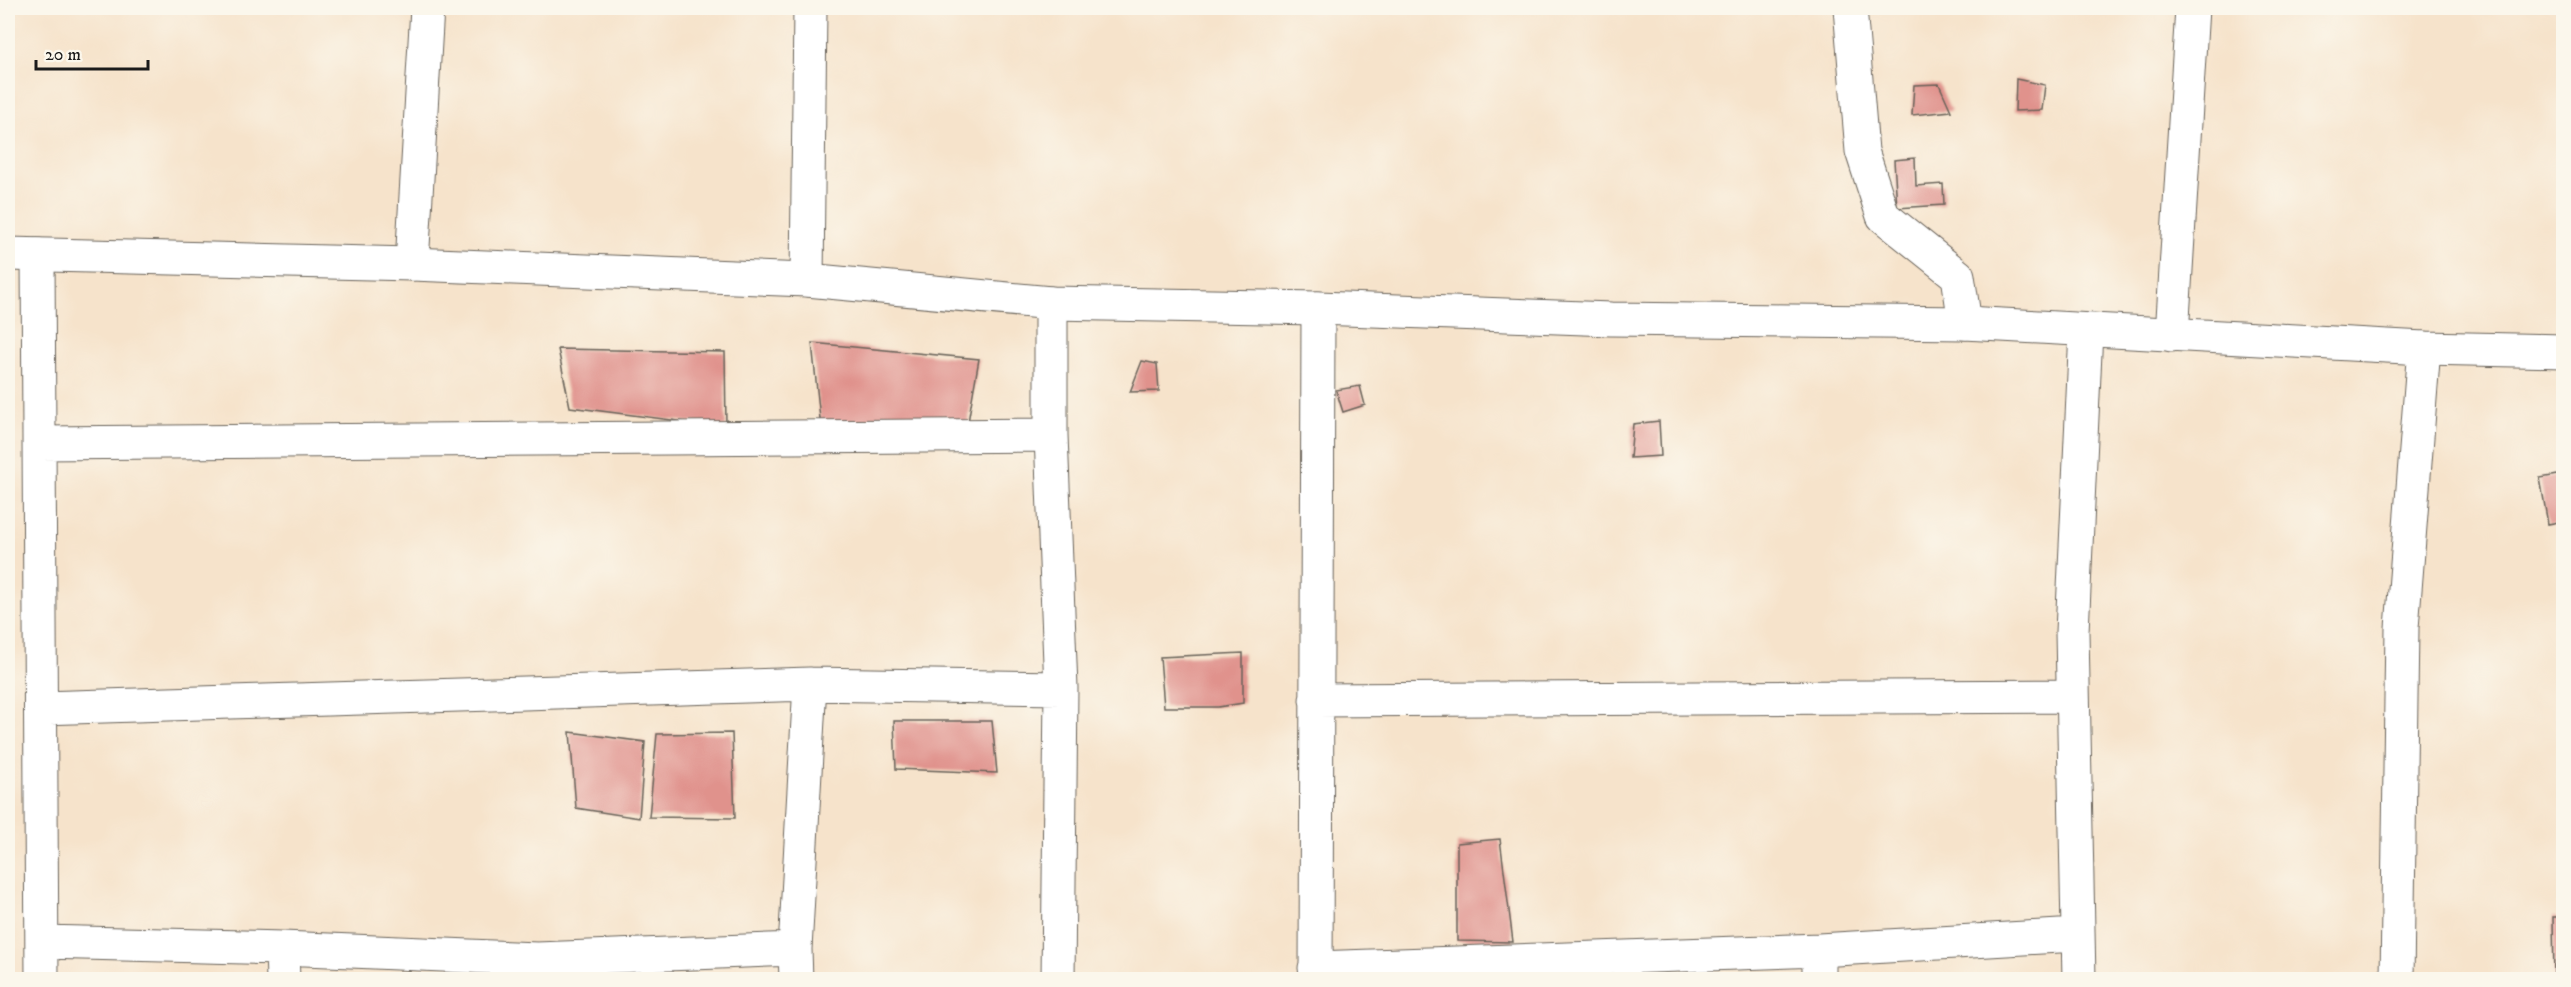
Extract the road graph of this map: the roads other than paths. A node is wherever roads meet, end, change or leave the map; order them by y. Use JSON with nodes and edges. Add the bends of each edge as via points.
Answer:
{"nodes":[{"id":1,"x":427,"y":8,"type":"edge"},
{"id":2,"x":810,"y":8,"type":"edge"},
{"id":3,"x":1850,"y":8,"type":"edge"},
{"id":4,"x":2192,"y":8,"type":"edge"},
{"id":5,"x":23,"y":254,"type":"edge"},
{"id":6,"x":412,"y":264,"type":"junction"},
{"id":7,"x":807,"y":280,"type":"junction"},
{"id":8,"x":1051,"y":303,"type":"junction"},
{"id":9,"x":1318,"y":308,"type":"junction"},
{"id":10,"x":1965,"y":323,"type":"junction"},
{"id":11,"x":2086,"y":331,"type":"junction"},
{"id":12,"x":2172,"y":335,"type":"junction"},
{"id":13,"x":2424,"y":348,"type":"junction"},
{"id":14,"x":2564,"y":351,"type":"edge"},
{"id":15,"x":1051,"y":435,"type":"junction"},
{"id":16,"x":40,"y":444,"type":"junction"},
{"id":17,"x":810,"y":684,"type":"junction"},
{"id":18,"x":1061,"y":688,"type":"junction"},
{"id":19,"x":2072,"y":696,"type":"junction"},
{"id":20,"x":1316,"y":700,"type":"junction"},
{"id":21,"x":41,"y":708,"type":"junction"},
{"id":22,"x":2077,"y":935,"type":"junction"},
{"id":23,"x":43,"y":942,"type":"junction"},
{"id":24,"x":283,"y":964,"type":"edge"},
{"id":25,"x":795,"y":964,"type":"edge"},
{"id":26,"x":1819,"y":965,"type":"edge"},
{"id":27,"x":537,"y":969,"type":"edge"},
{"id":28,"x":1315,"y":974,"type":"edge"},
{"id":29,"x":42,"y":980,"type":"edge"},
{"id":30,"x":1058,"y":980,"type":"edge"},
{"id":31,"x":2079,"y":980,"type":"edge"},
{"id":32,"x":2397,"y":980,"type":"edge"}],
"edges":[{"from":1,"to":6,"type":"street"},
{"from":2,"to":7,"type":"street"},
{"from":3,"to":10,"type":"street","via":[[1862,150],[1883,216],[1958,276]]},
{"from":4,"to":12,"type":"street"},
{"from":5,"to":6,"type":"street"},
{"from":5,"to":16,"type":"street"},
{"from":6,"to":7,"type":"street"},
{"from":7,"to":8,"type":"street"},
{"from":8,"to":9,"type":"street"},
{"from":8,"to":15,"type":"street"},
{"from":9,"to":10,"type":"street","via":[[1611,319]]},
{"from":9,"to":20,"type":"street"},
{"from":10,"to":11,"type":"street"},
{"from":11,"to":12,"type":"street"},
{"from":11,"to":19,"type":"street","via":[[2074,557]]},
{"from":12,"to":13,"type":"street"},
{"from":13,"to":14,"type":"street"},
{"from":13,"to":32,"type":"street","via":[[2402,628]]},
{"from":15,"to":16,"type":"street"},
{"from":15,"to":18,"type":"street"},
{"from":16,"to":21,"type":"street"},
{"from":17,"to":18,"type":"street"},
{"from":17,"to":21,"type":"street"},
{"from":17,"to":25,"type":"street"},
{"from":18,"to":30,"type":"street"},
{"from":19,"to":20,"type":"street"},
{"from":19,"to":22,"type":"street"},
{"from":20,"to":28,"type":"street"},
{"from":21,"to":23,"type":"street"},
{"from":22,"to":26,"type":"street"},
{"from":22,"to":31,"type":"street"},
{"from":23,"to":24,"type":"street"},
{"from":23,"to":29,"type":"street"},
{"from":24,"to":27,"type":"street"},
{"from":25,"to":27,"type":"street"},
{"from":26,"to":28,"type":"street"}]}
